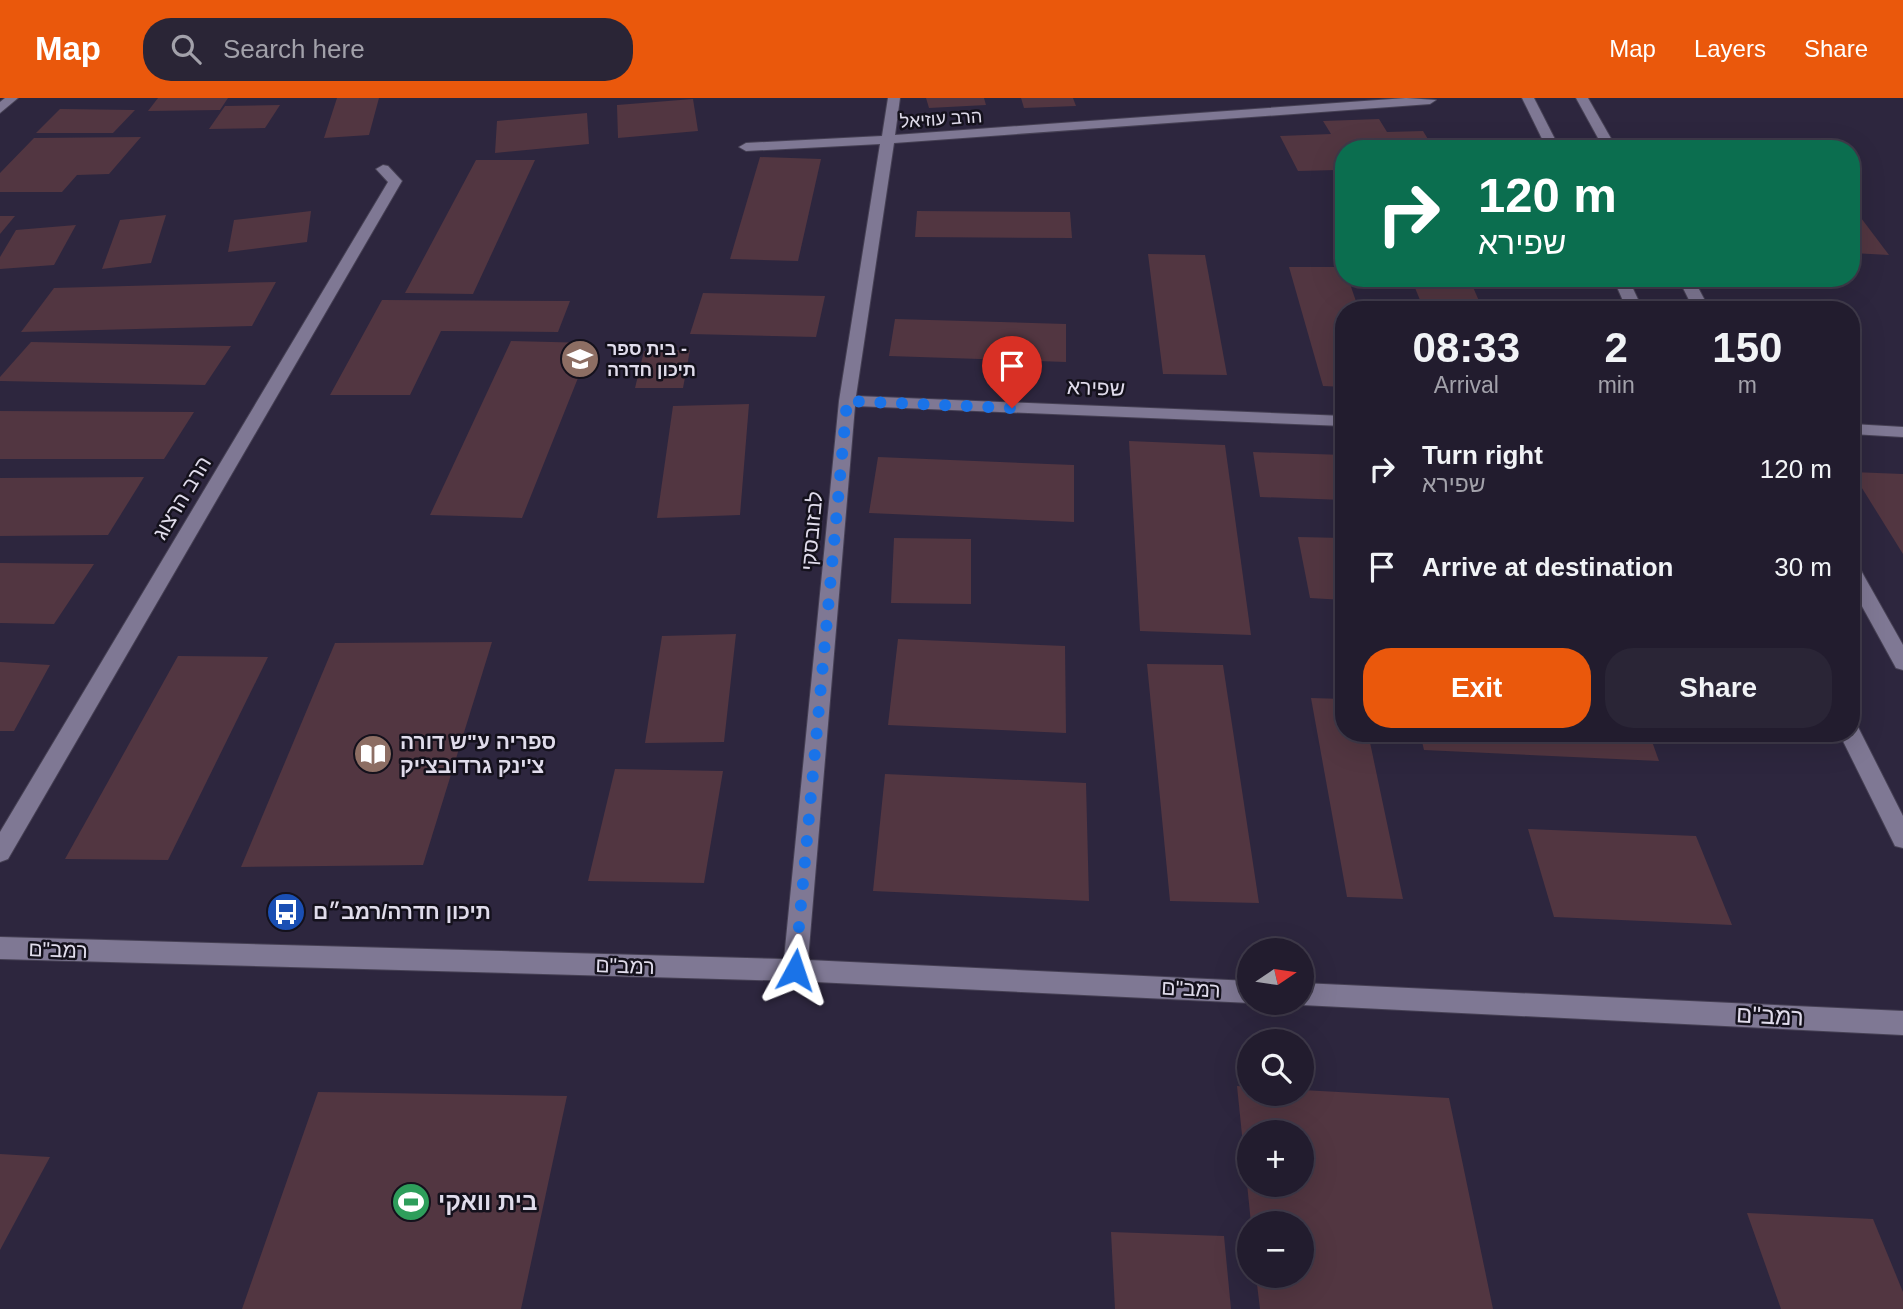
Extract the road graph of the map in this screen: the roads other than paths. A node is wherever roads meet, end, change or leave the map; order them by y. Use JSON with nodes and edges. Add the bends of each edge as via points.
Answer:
{"nodes":[{"id":1,"x":12,"y":98,"type":"edge"},
{"id":2,"x":894,"y":98,"type":"edge"},
{"id":3,"x":1528,"y":98,"type":"edge"},
{"id":4,"x":1583,"y":98,"type":"edge"},
{"id":5,"x":1430,"y":100,"type":"edge"},
{"id":6,"x":0,"y":109,"type":"edge"},
{"id":7,"x":886,"y":140,"type":"junction"},
{"id":8,"x":1549,"y":140,"type":"edge"},
{"id":9,"x":1606,"y":140,"type":"edge"},
{"id":10,"x":746,"y":147,"type":"dead end"},
{"id":11,"x":383,"y":169,"type":"dead end"},
{"id":12,"x":847,"y":401,"type":"junction"},
{"id":13,"x":1335,"y":421,"type":"edge"},
{"id":14,"x":1860,"y":429,"type":"edge"},
{"id":15,"x":1903,"y":432,"type":"edge"},
{"id":16,"x":1860,"y":586,"type":"edge"},
{"id":17,"x":1903,"y":663,"type":"edge"},
{"id":18,"x":1854,"y":742,"type":"edge"},
{"id":19,"x":1903,"y":839,"type":"edge"},
{"id":20,"x":0,"y":852,"type":"edge"},
{"id":21,"x":0,"y":948,"type":"edge"},
{"id":22,"x":795,"y":970,"type":"junction"},
{"id":23,"x":1237,"y":991,"type":"edge"},
{"id":24,"x":1314,"y":995,"type":"edge"},
{"id":25,"x":1903,"y":1023,"type":"edge"}],
"edges":[{"from":1,"to":6,"type":"street"},
{"from":2,"to":7,"type":"street","name":"לבזובסקי"},
{"from":3,"to":8,"type":"street"},
{"from":4,"to":9,"type":"street"},
{"from":5,"to":7,"type":"street","name":"הרב עוזיאל"},
{"from":7,"to":10,"type":"street","name":"הרב עוזיאל"},
{"from":7,"to":12,"type":"street","name":"לבזובסקי"},
{"from":11,"to":20,"type":"street","name":"הרב הרצוג","via":[[395,181]]},
{"from":12,"to":13,"type":"street","name":"שפירא"},
{"from":12,"to":22,"type":"street","name":"לבזובסקי"},
{"from":14,"to":15,"type":"street"},
{"from":16,"to":17,"type":"street"},
{"from":18,"to":19,"type":"street"},
{"from":21,"to":22,"type":"street","name":"רמב\"ם"},
{"from":22,"to":23,"type":"street","name":"רמב\"ם"},
{"from":24,"to":25,"type":"street","name":"רמב\"ם"}]}
